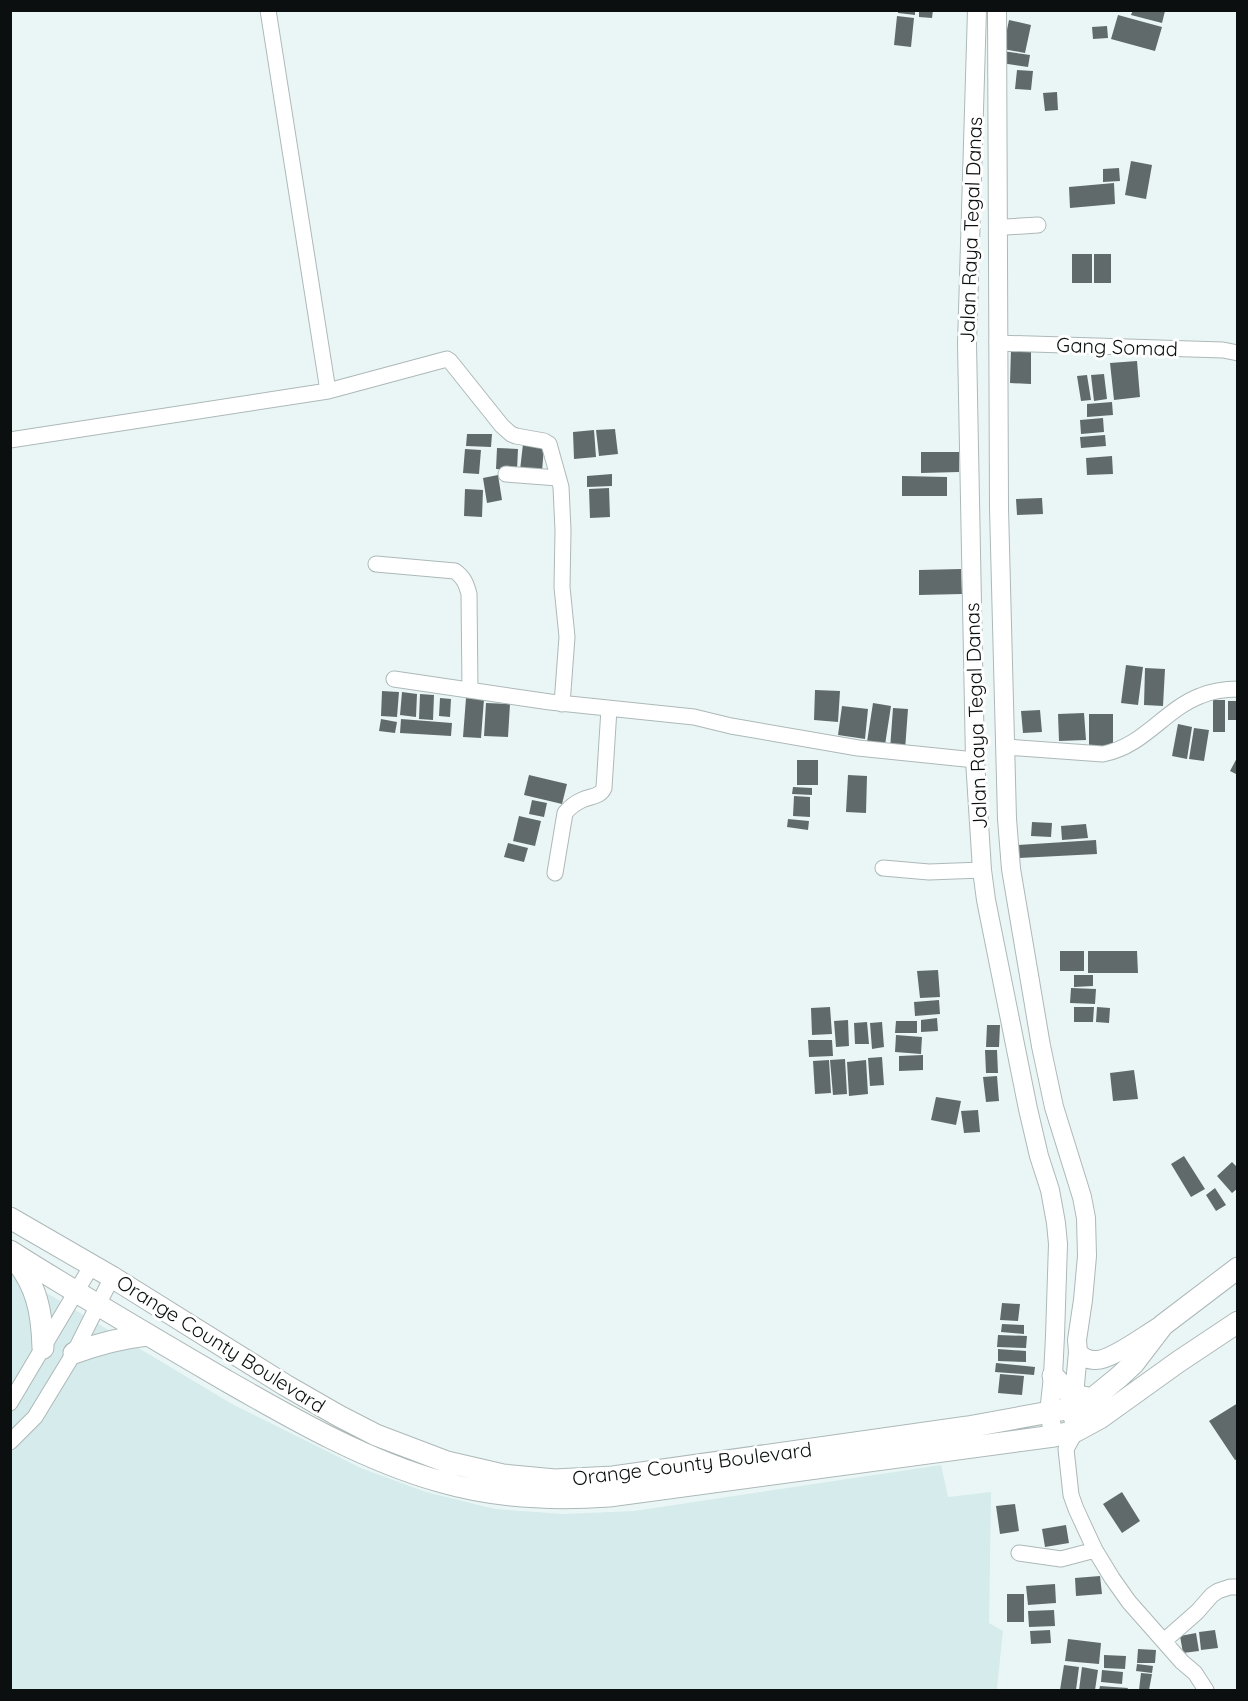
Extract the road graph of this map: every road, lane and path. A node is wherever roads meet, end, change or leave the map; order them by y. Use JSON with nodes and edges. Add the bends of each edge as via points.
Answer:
{"nodes":[{"id":1,"x":268,"y":10,"type":"edge"},
{"id":2,"x":977,"y":10,"type":"edge"},
{"id":3,"x":998,"y":10,"type":"edge"},
{"id":4,"x":1038,"y":225,"type":"dead end"},
{"id":5,"x":998,"y":226,"type":"junction"},
{"id":6,"x":997,"y":343,"type":"junction"},
{"id":7,"x":1238,"y":353,"type":"edge"},
{"id":8,"x":328,"y":391,"type":"junction"},
{"id":9,"x":10,"y":440,"type":"edge"},
{"id":10,"x":506,"y":474,"type":"dead end"},
{"id":11,"x":558,"y":478,"type":"junction"},
{"id":12,"x":971,"y":508,"type":"junction"},
{"id":13,"x":999,"y":508,"type":"junction"},
{"id":14,"x":376,"y":564,"type":"dead end"},
{"id":15,"x":394,"y":680,"type":"dead end"},
{"id":16,"x":1238,"y":689,"type":"edge"},
{"id":17,"x":470,"y":690,"type":"junction"},
{"id":18,"x":561,"y":704,"type":"junction"},
{"id":19,"x":609,"y":710,"type":"junction"},
{"id":20,"x":1006,"y":747,"type":"junction"},
{"id":21,"x":975,"y":760,"type":"junction"},
{"id":22,"x":1007,"y":819,"type":"junction"},
{"id":23,"x":978,"y":821,"type":"junction"},
{"id":24,"x":884,"y":868,"type":"dead end"},
{"id":25,"x":982,"y":870,"type":"junction"},
{"id":26,"x":555,"y":873,"type":"dead end"},
{"id":27,"x":10,"y":1218,"type":"edge"},
{"id":28,"x":10,"y":1253,"type":"edge"},
{"id":29,"x":92,"y":1265,"type":"junction"},
{"id":30,"x":1238,"y":1268,"type":"edge"},
{"id":31,"x":112,"y":1277,"type":"junction"},
{"id":32,"x":75,"y":1293,"type":"junction"},
{"id":33,"x":97,"y":1305,"type":"junction"},
{"id":34,"x":1238,"y":1322,"type":"edge"},
{"id":35,"x":1163,"y":1325,"type":"junction"},
{"id":36,"x":147,"y":1335,"type":"junction"},
{"id":37,"x":43,"y":1348,"type":"junction"},
{"id":38,"x":1078,"y":1352,"type":"junction"},
{"id":39,"x":74,"y":1353,"type":"junction"},
{"id":40,"x":1178,"y":1362,"type":"junction"},
{"id":41,"x":1053,"y":1376,"type":"junction"},
{"id":42,"x":1123,"y":1401,"type":"junction"},
{"id":43,"x":1078,"y":1402,"type":"junction"},
{"id":44,"x":10,"y":1403,"type":"edge"},
{"id":45,"x":1049,"y":1413,"type":"junction"},
{"id":46,"x":1065,"y":1438,"type":"junction"},
{"id":47,"x":10,"y":1442,"type":"edge"},
{"id":48,"x":1095,"y":1550,"type":"junction"},
{"id":49,"x":1019,"y":1553,"type":"dead end"},
{"id":50,"x":1238,"y":1587,"type":"edge"},
{"id":51,"x":1164,"y":1641,"type":"junction"},
{"id":52,"x":1206,"y":1690,"type":"edge"}],
"edges":[{"from":1,"to":8,"type":"street"},
{"from":2,"to":12,"type":"street","name":"Jalan Raya Tegal Danas","via":[[967,344]]},
{"from":3,"to":5,"type":"street","name":"Jalan Raya Tegal Danas"},
{"from":4,"to":5,"type":"street"},
{"from":5,"to":6,"type":"street","name":"Jalan Raya Tegal Danas"},
{"from":6,"to":7,"type":"street","name":"Gang Somad"},
{"from":6,"to":13,"type":"street","name":"Jalan Raya Tegal Danas"},
{"from":8,"to":9,"type":"street"},
{"from":8,"to":11,"type":"street","via":[[447,359],[511,434],[549,444]]},
{"from":10,"to":11,"type":"street"},
{"from":11,"to":18,"type":"street","via":[[567,637]]},
{"from":12,"to":13,"type":"street"},
{"from":12,"to":21,"type":"street","name":"Jalan Raya Tegal Danas"},
{"from":13,"to":20,"type":"street","name":"Jalan Raya Tegal Danas"},
{"from":14,"to":17,"type":"street","via":[[455,571],[463,577],[468,594]]},
{"from":15,"to":17,"type":"street"},
{"from":16,"to":20,"type":"street","via":[[1200,696],[1117,751],[1103,754]]},
{"from":17,"to":18,"type":"street"},
{"from":18,"to":19,"type":"street"},
{"from":19,"to":21,"type":"street","via":[[683,716],[858,748]]},
{"from":19,"to":26,"type":"street","via":[[604,788],[565,813]]},
{"from":20,"to":22,"type":"street","name":"Jalan Raya Tegal Danas"},
{"from":21,"to":23,"type":"street","name":"Jalan Raya Tegal Danas"},
{"from":22,"to":23,"type":"street"},
{"from":22,"to":38,"type":"street","name":"Jalan Raya Tegal Danas","via":[[1011,869],[1041,1046],[1086,1218],[1087,1256]]},
{"from":23,"to":25,"type":"street","name":"Jalan Raya Tegal Danas"},
{"from":24,"to":25,"type":"street","via":[[929,872]]},
{"from":25,"to":41,"type":"street","name":"Jalan Raya Tegal Danas","via":[[1012,1037],[1056,1223]]},
{"from":27,"to":29,"type":"main road","name":"Orange County Boulevard"},
{"from":28,"to":32,"type":"main road","name":"Orange County Boulevard"},
{"from":28,"to":37,"type":"main road","via":[[36,1293]]},
{"from":29,"to":31,"type":"main road","name":"Orange County Boulevard"},
{"from":29,"to":32,"type":"street"},
{"from":30,"to":35,"type":"main road"},
{"from":31,"to":33,"type":"street"},
{"from":31,"to":45,"type":"main road","name":"Orange County Boulevard","via":[[285,1385],[376,1435],[447,1462],[503,1475],[555,1480],[614,1477]]},
{"from":32,"to":33,"type":"main road","name":"Orange County Boulevard"},
{"from":32,"to":37,"type":"street"},
{"from":33,"to":36,"type":"main road","name":"Orange County Boulevard"},
{"from":33,"to":39,"type":"street"},
{"from":34,"to":40,"type":"main road"},
{"from":35,"to":38,"type":"street","via":[[1102,1359],[1085,1358]]},
{"from":35,"to":40,"type":"main road","via":[[1158,1351],[1164,1358]]},
{"from":35,"to":43,"type":"main road","via":[[1134,1363]]},
{"from":36,"to":39,"type":"main road","via":[[105,1342]]},
{"from":36,"to":46,"type":"main road","name":"Orange County Boulevard","via":[[274,1408],[372,1458],[442,1482],[516,1497],[609,1496]]},
{"from":37,"to":44,"type":"street"},
{"from":38,"to":43,"type":"street","name":"Jalan Raya Tegal Danas"},
{"from":39,"to":47,"type":"street","via":[[35,1417]]},
{"from":40,"to":42,"type":"main road"},
{"from":41,"to":43,"type":"main road"},
{"from":41,"to":45,"type":"street","name":"Jalan Raya Tegal Danas"},
{"from":42,"to":43,"type":"main road"},
{"from":42,"to":46,"type":"main road"},
{"from":43,"to":45,"type":"main road","name":"Orange County Boulevard"},
{"from":43,"to":46,"type":"street","name":"Jalan Raya Tegal Danas"},
{"from":45,"to":46,"type":"street","name":"Jalan Raya Tegal Danas"},
{"from":46,"to":48,"type":"street","via":[[1071,1495]]},
{"from":48,"to":49,"type":"street","via":[[1061,1558]]},
{"from":48,"to":51,"type":"street","via":[[1129,1602]]},
{"from":50,"to":51,"type":"street","via":[[1212,1595]]},
{"from":51,"to":52,"type":"street"}]}
